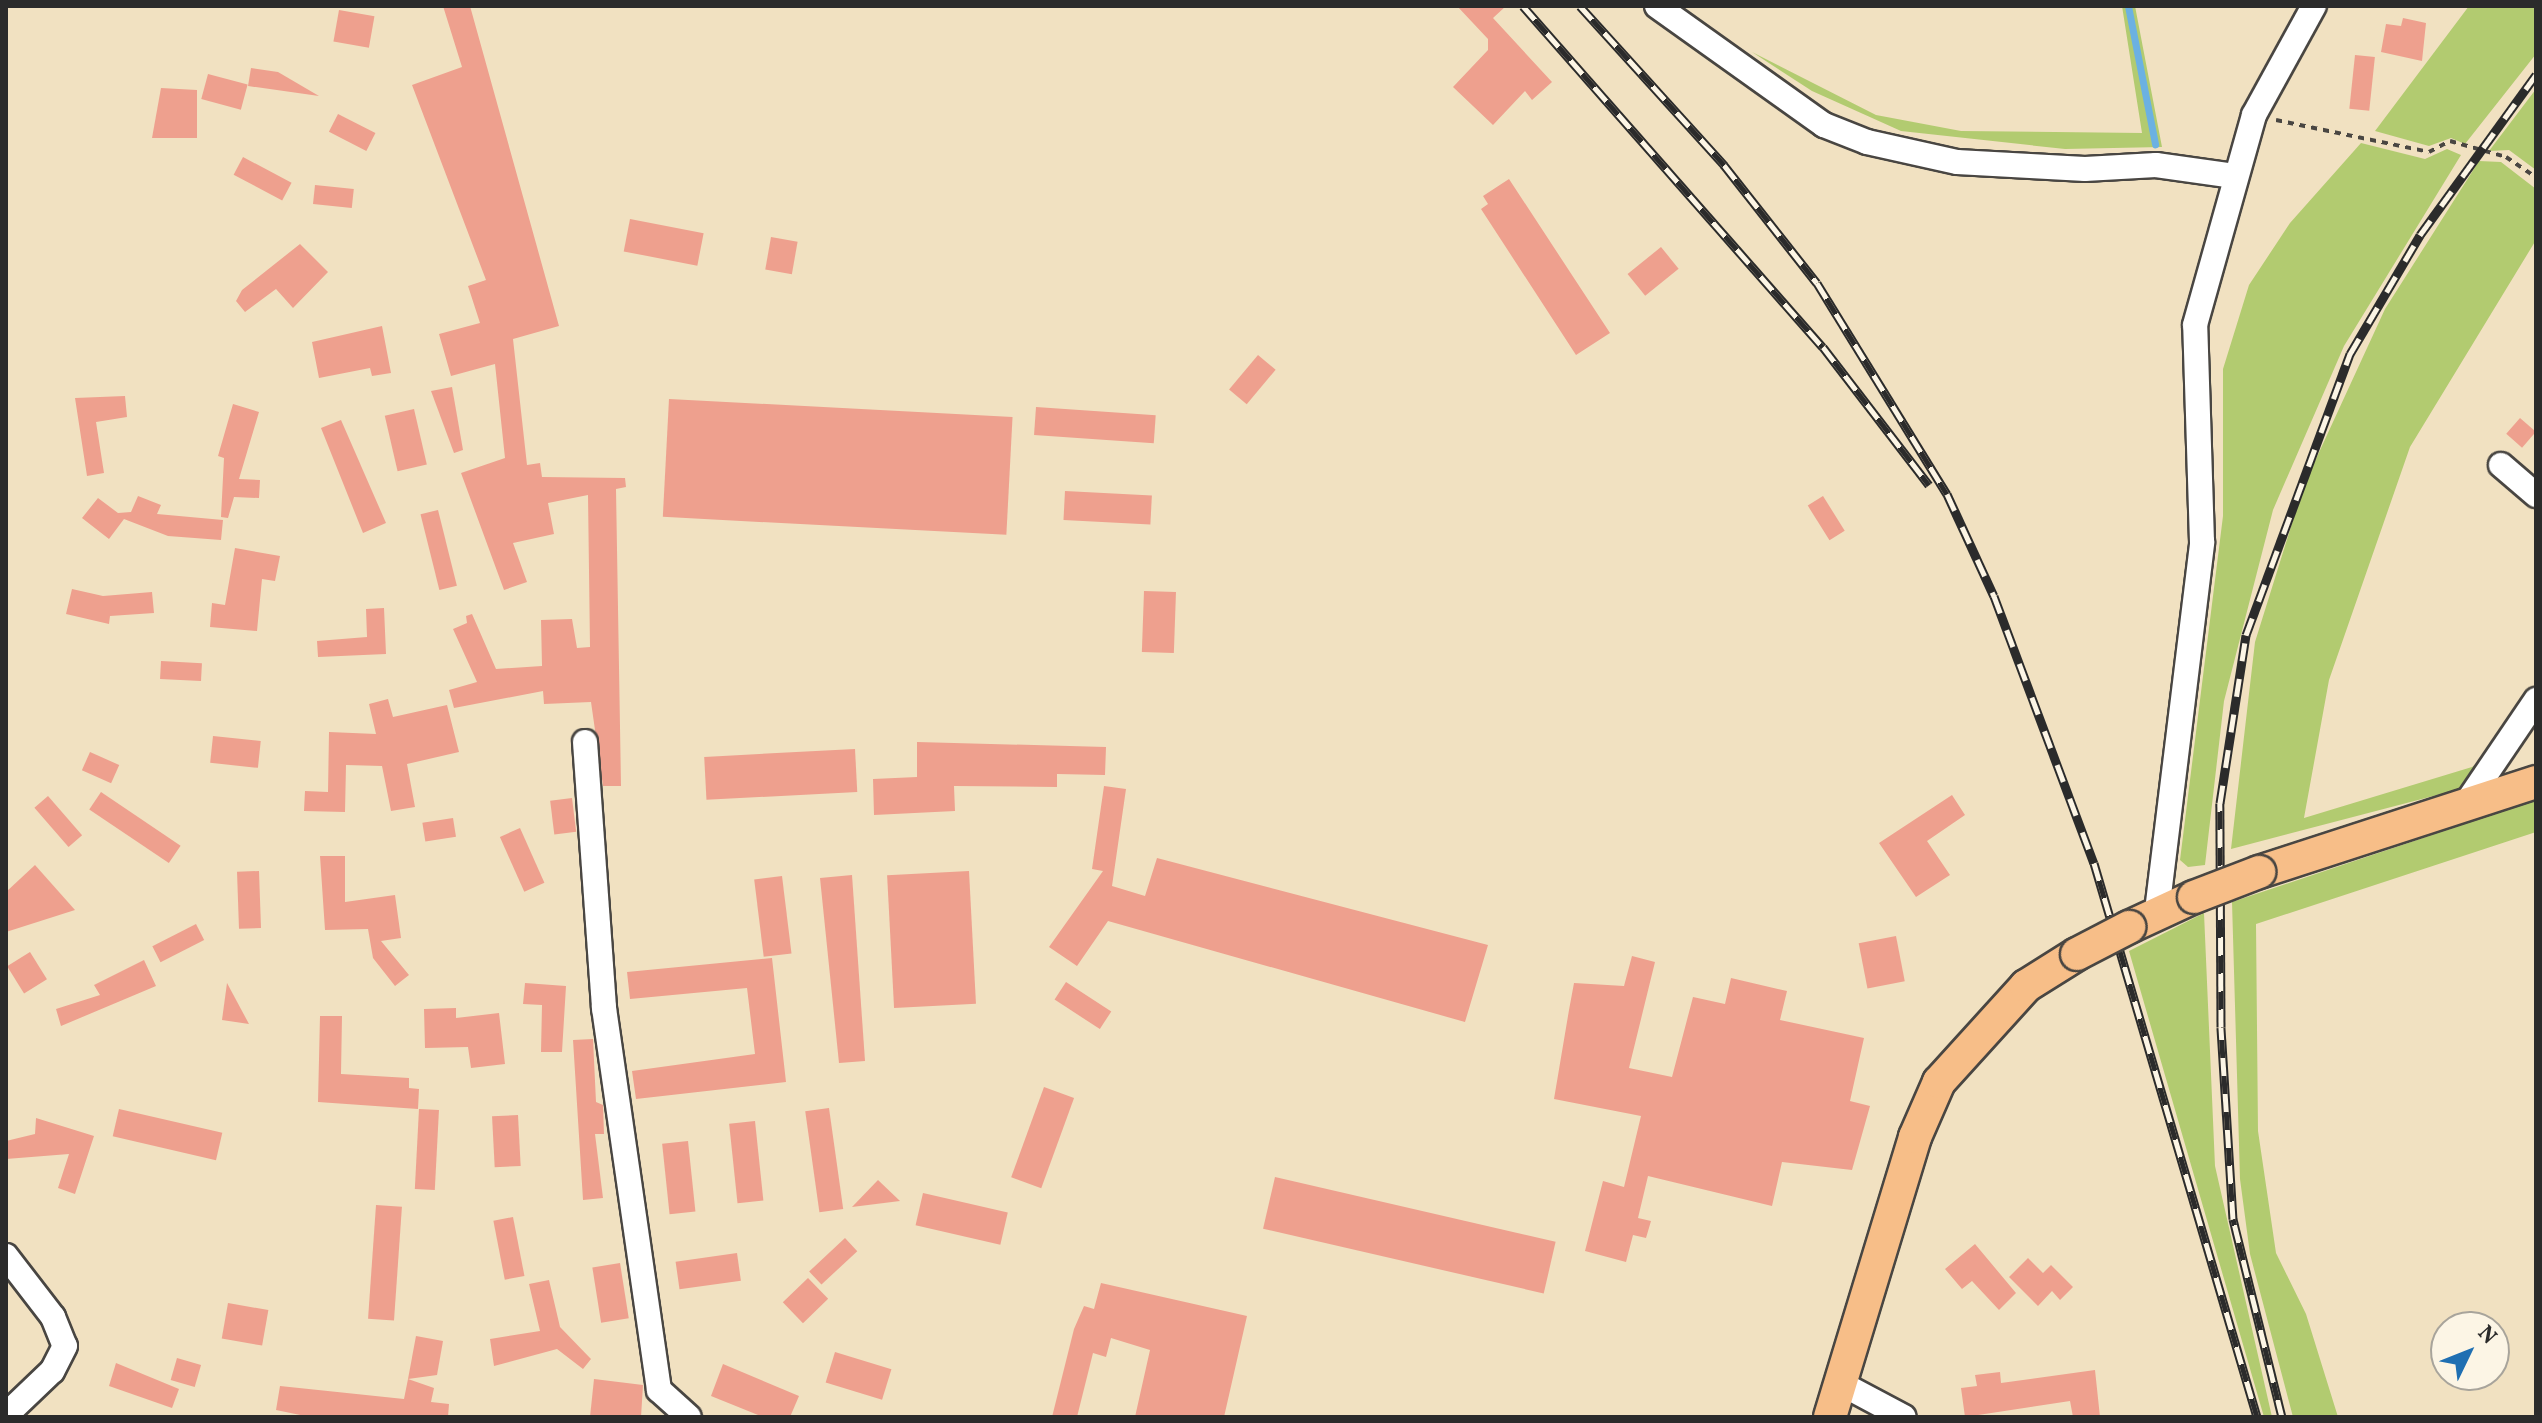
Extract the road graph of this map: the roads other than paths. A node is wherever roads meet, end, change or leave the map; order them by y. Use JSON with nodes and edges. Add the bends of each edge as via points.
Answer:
{"nodes":[{"id":1,"x":1657,"y":6,"type":"edge"},
{"id":2,"x":2314,"y":6,"type":"edge"},
{"id":3,"x":2234,"y":176,"type":"junction"},
{"id":4,"x":2501,"y":465,"type":"dead end"},
{"id":5,"x":2536,"y":495,"type":"edge"},
{"id":6,"x":2536,"y":700,"type":"edge"},
{"id":7,"x":585,"y":742,"type":"dead end"},
{"id":8,"x":2536,"y":782,"type":"edge"},
{"id":9,"x":2463,"y":806,"type":"junction"},
{"id":10,"x":2157,"y":911,"type":"junction"},
{"id":11,"x":6,"y":1256,"type":"edge"},
{"id":12,"x":1840,"y":1383,"type":"junction"},
{"id":13,"x":6,"y":1415,"type":"edge"},
{"id":14,"x":689,"y":1417,"type":"edge"},
{"id":15,"x":1830,"y":1417,"type":"edge"},
{"id":16,"x":1904,"y":1417,"type":"edge"}],
"edges":[{"from":1,"to":3,"type":"street","via":[[1824,125],[1867,142],[1957,162],[2085,169],[2156,165]]},
{"from":2,"to":3,"type":"street","via":[[2254,115]]},
{"from":3,"to":10,"type":"street","via":[[2195,325],[2202,542]]},
{"from":4,"to":5,"type":"street"},
{"from":6,"to":9,"type":"street"},
{"from":7,"to":14,"type":"street","via":[[604,1008],[659,1390]]},
{"from":8,"to":9,"type":"main road"},
{"from":9,"to":10,"type":"main road","bridge":true},
{"from":10,"to":12,"type":"main road","bridge":true,"via":[[2026,986],[1939,1082],[1915,1137]]},
{"from":11,"to":13,"type":"street","via":[[53,1317],[65,1346],[52,1371]]},
{"from":12,"to":15,"type":"main road"},
{"from":12,"to":16,"type":"street"}]}
